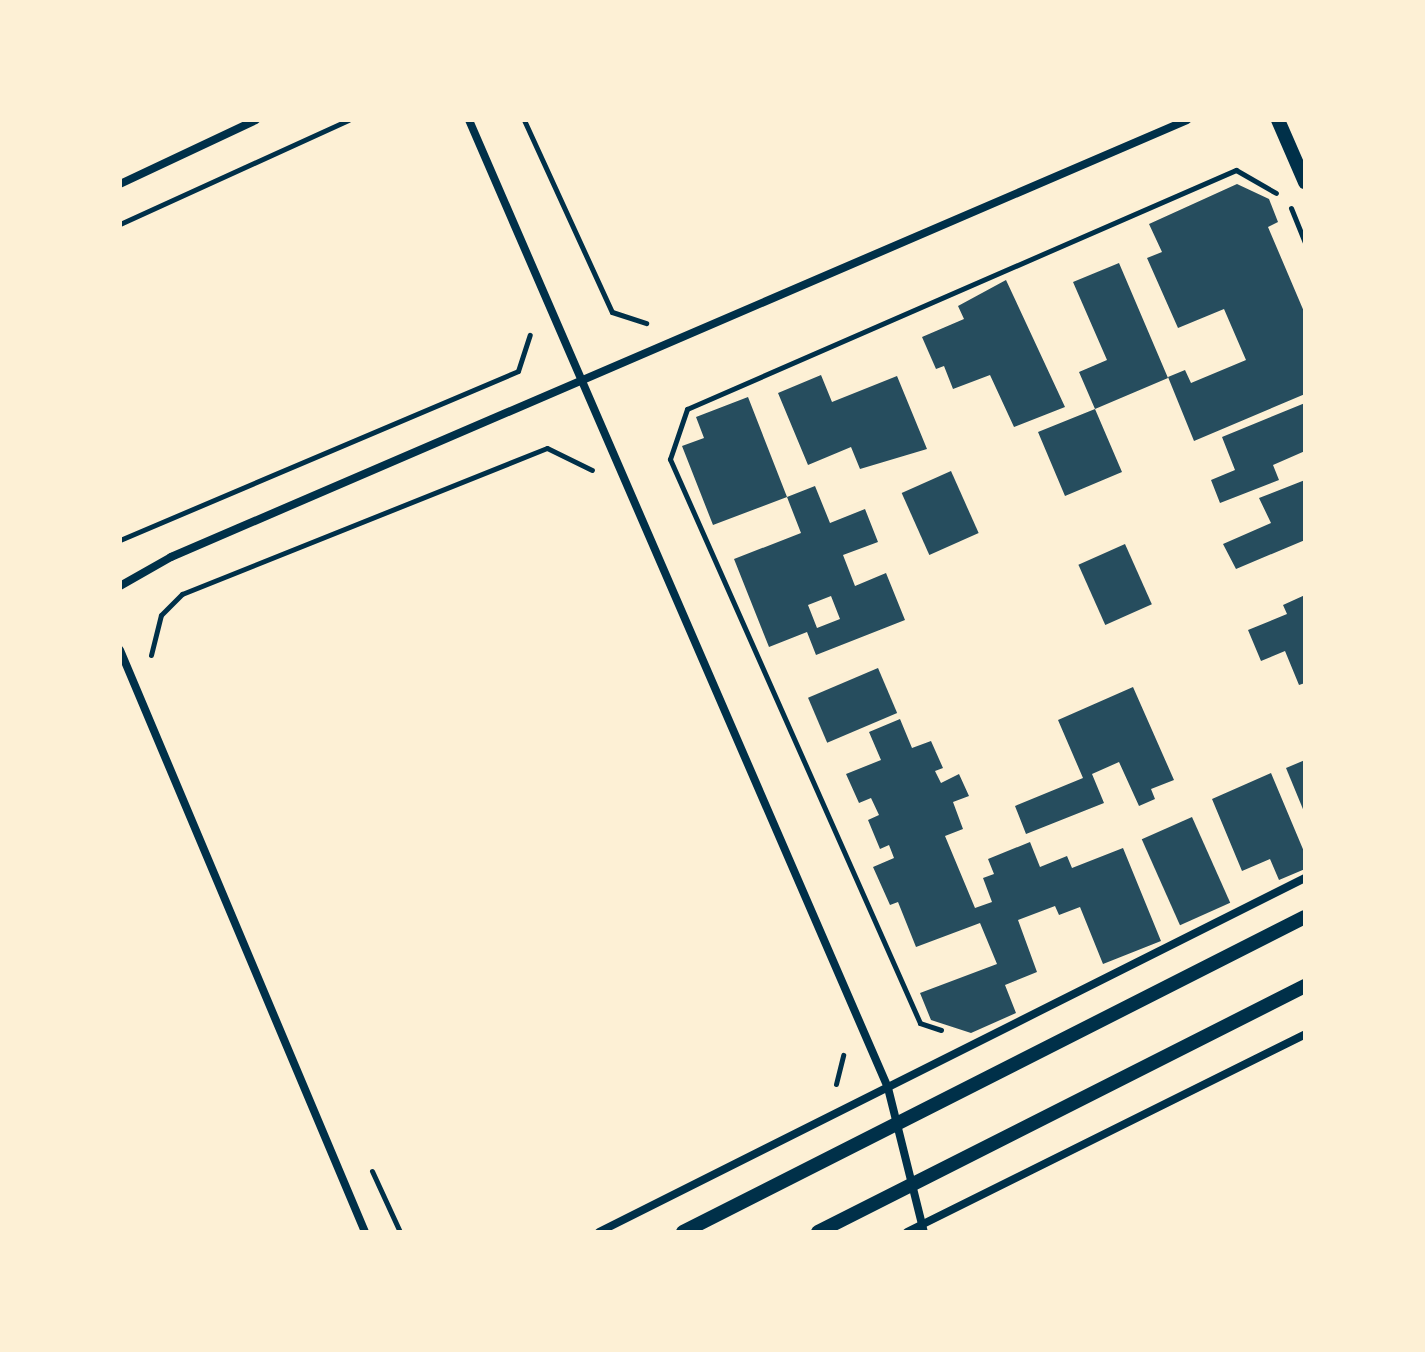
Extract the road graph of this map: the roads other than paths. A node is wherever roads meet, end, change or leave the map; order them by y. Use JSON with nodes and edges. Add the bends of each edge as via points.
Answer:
{"nodes":[{"id":1,"x":256,"y":120,"type":"edge"},
{"id":2,"x":469,"y":120,"type":"edge"},
{"id":3,"x":1187,"y":120,"type":"edge"},
{"id":4,"x":1278,"y":120,"type":"edge"},
{"id":5,"x":1305,"y":182,"type":"edge"},
{"id":6,"x":120,"y":184,"type":"edge"},
{"id":7,"x":581,"y":378,"type":"junction"},
{"id":8,"x":120,"y":586,"type":"edge"},
{"id":9,"x":120,"y":650,"type":"edge"},
{"id":10,"x":1305,"y":878,"type":"edge"},
{"id":11,"x":1305,"y":917,"type":"edge"},
{"id":12,"x":1305,"y":986,"type":"edge"},
{"id":13,"x":1305,"y":1034,"type":"edge"},
{"id":14,"x":888,"y":1088,"type":"junction"},
{"id":15,"x":899,"y":1123,"type":"junction"},
{"id":16,"x":913,"y":1184,"type":"junction"},
{"id":17,"x":922,"y":1228,"type":"edge"},
{"id":18,"x":365,"y":1232,"type":"edge"},
{"id":19,"x":599,"y":1232,"type":"edge"},
{"id":20,"x":683,"y":1232,"type":"edge"},
{"id":21,"x":818,"y":1232,"type":"edge"},
{"id":22,"x":907,"y":1232,"type":"edge"}],
"edges":[{"from":1,"to":6,"type":"street"},
{"from":2,"to":7,"type":"street"},
{"from":3,"to":7,"type":"street"},
{"from":4,"to":5,"type":"street"},
{"from":7,"to":8,"type":"street","via":[[171,557]]},
{"from":7,"to":14,"type":"street"},
{"from":9,"to":18,"type":"street"},
{"from":10,"to":14,"type":"street"},
{"from":11,"to":15,"type":"street"},
{"from":12,"to":16,"type":"street"},
{"from":13,"to":17,"type":"street"},
{"from":14,"to":15,"type":"street"},
{"from":14,"to":19,"type":"street"},
{"from":15,"to":16,"type":"street"},
{"from":15,"to":20,"type":"street"},
{"from":16,"to":17,"type":"street"},
{"from":16,"to":21,"type":"street"},
{"from":17,"to":22,"type":"street"}]}
